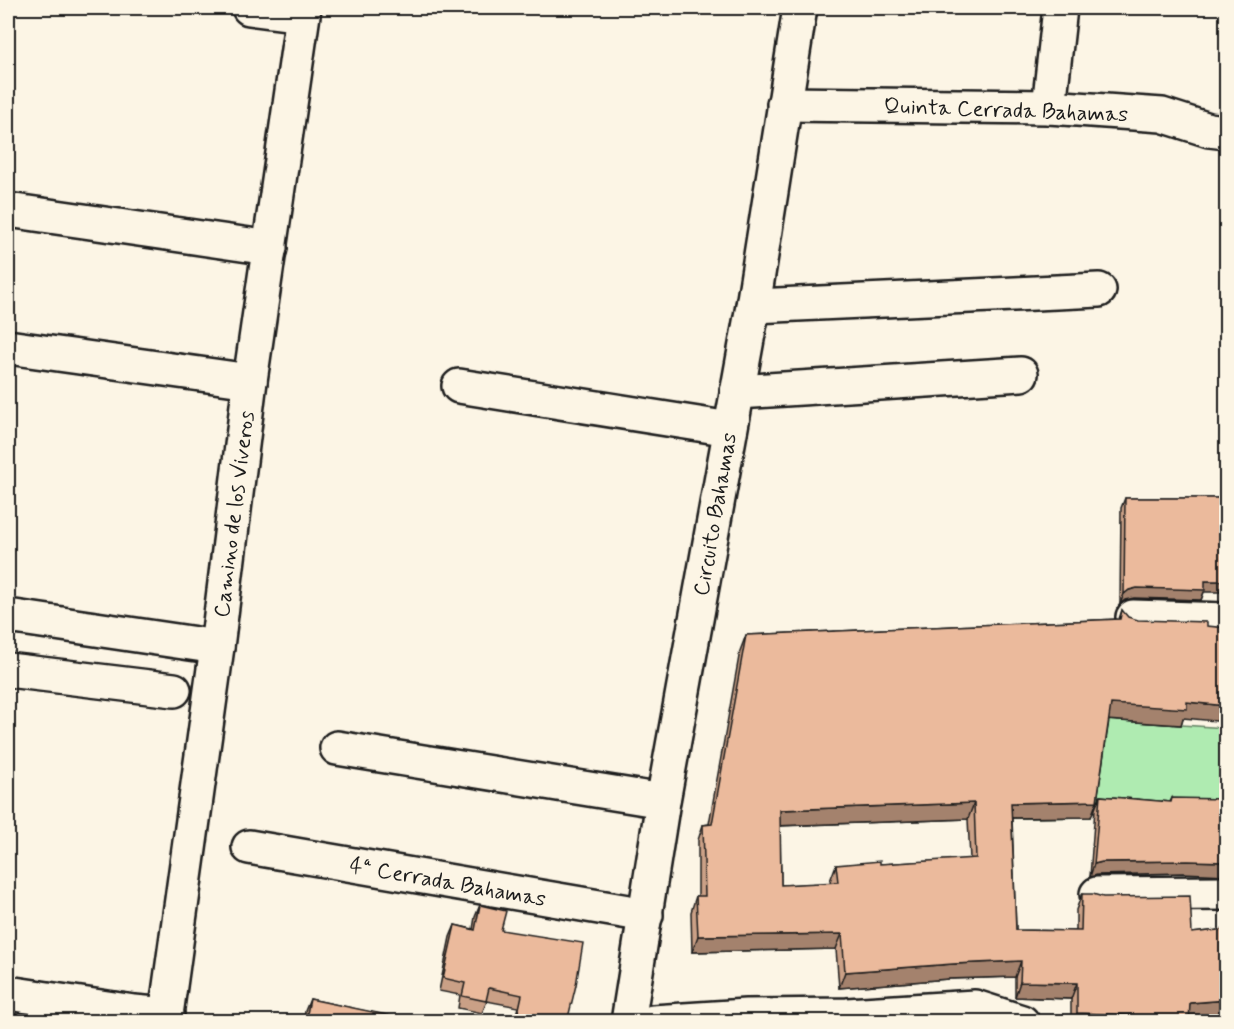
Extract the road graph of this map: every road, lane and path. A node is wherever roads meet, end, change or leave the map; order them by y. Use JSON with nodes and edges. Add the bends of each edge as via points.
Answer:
{"nodes":[{"id":1,"x":249,"y":8,"type":"edge"},
{"id":2,"x":800,"y":8,"type":"edge"},
{"id":3,"x":1060,"y":8,"type":"edge"},
{"id":4,"x":303,"y":11,"type":"edge"},
{"id":5,"x":784,"y":104,"type":"junction"},
{"id":6,"x":1049,"y":107,"type":"junction"},
{"id":7,"x":1227,"y":132,"type":"edge"},
{"id":8,"x":8,"y":210,"type":"edge"},
{"id":9,"x":270,"y":248,"type":"junction"},
{"id":10,"x":1099,"y":290,"type":"dead end"},
{"id":11,"x":753,"y":306,"type":"junction"},
{"id":12,"x":8,"y":347,"type":"edge"},
{"id":13,"x":1021,"y":374,"type":"dead end"},
{"id":14,"x":250,"y":381,"type":"junction"},
{"id":15,"x":459,"y":386,"type":"dead end"},
{"id":16,"x":737,"y":392,"type":"junction"},
{"id":17,"x":730,"y":429,"type":"junction"},
{"id":18,"x":8,"y":616,"type":"edge"},
{"id":19,"x":1133,"y":617,"type":"edge"},
{"id":20,"x":1227,"y":620,"type":"edge"},
{"id":21,"x":217,"y":647,"type":"junction"},
{"id":22,"x":8,"y":670,"type":"edge"},
{"id":23,"x":174,"y":690,"type":"dead end"},
{"id":24,"x":337,"y":748,"type":"dead end"},
{"id":25,"x":663,"y":801,"type":"junction"},
{"id":26,"x":249,"y":847,"type":"dead end"},
{"id":27,"x":1227,"y":893,"type":"edge"},
{"id":28,"x":1097,"y":894,"type":"edge"},
{"id":29,"x":646,"y":915,"type":"junction"},
{"id":30,"x":8,"y":993,"type":"edge"},
{"id":31,"x":166,"y":1018,"type":"edge"},
{"id":32,"x":628,"y":1022,"type":"edge"},
{"id":33,"x":653,"y":1022,"type":"edge"},
{"id":34,"x":1022,"y":1022,"type":"edge"}],
"edges":[{"from":1,"to":4,"type":"street"},
{"from":2,"to":5,"type":"street","name":"Circuito Bahamas"},
{"from":3,"to":6,"type":"street"},
{"from":4,"to":9,"type":"street","name":"Camino de los Viveros"},
{"from":5,"to":6,"type":"street","name":"Quinta Cerrada Bahamas"},
{"from":5,"to":11,"type":"street","name":"Circuito Bahamas"},
{"from":6,"to":7,"type":"street","name":"Quinta Cerrada Bahamas","via":[[1162,115]]},
{"from":8,"to":9,"type":"street"},
{"from":9,"to":14,"type":"street","name":"Camino de los Viveros"},
{"from":10,"to":11,"type":"street"},
{"from":11,"to":16,"type":"street","name":"Circuito Bahamas"},
{"from":12,"to":14,"type":"street"},
{"from":13,"to":16,"type":"street"},
{"from":14,"to":21,"type":"street","name":"Camino de los Viveros"},
{"from":15,"to":17,"type":"street"},
{"from":16,"to":17,"type":"street","name":"Circuito Bahamas"},
{"from":17,"to":25,"type":"street","name":"Circuito Bahamas"},
{"from":18,"to":21,"type":"street"},
{"from":19,"to":20,"type":"street"},
{"from":21,"to":31,"type":"street","name":"Camino de los Viveros"},
{"from":22,"to":23,"type":"street"},
{"from":24,"to":25,"type":"street"},
{"from":25,"to":29,"type":"street","name":"Circuito Bahamas"},
{"from":26,"to":29,"type":"street","name":"4ª Cerrada Bahamas"},
{"from":27,"to":28,"type":"street"},
{"from":29,"to":32,"type":"street","name":"Circuito Bahamas"},
{"from":30,"to":31,"type":"street"},
{"from":33,"to":34,"type":"street","via":[[975,1007]]}]}
